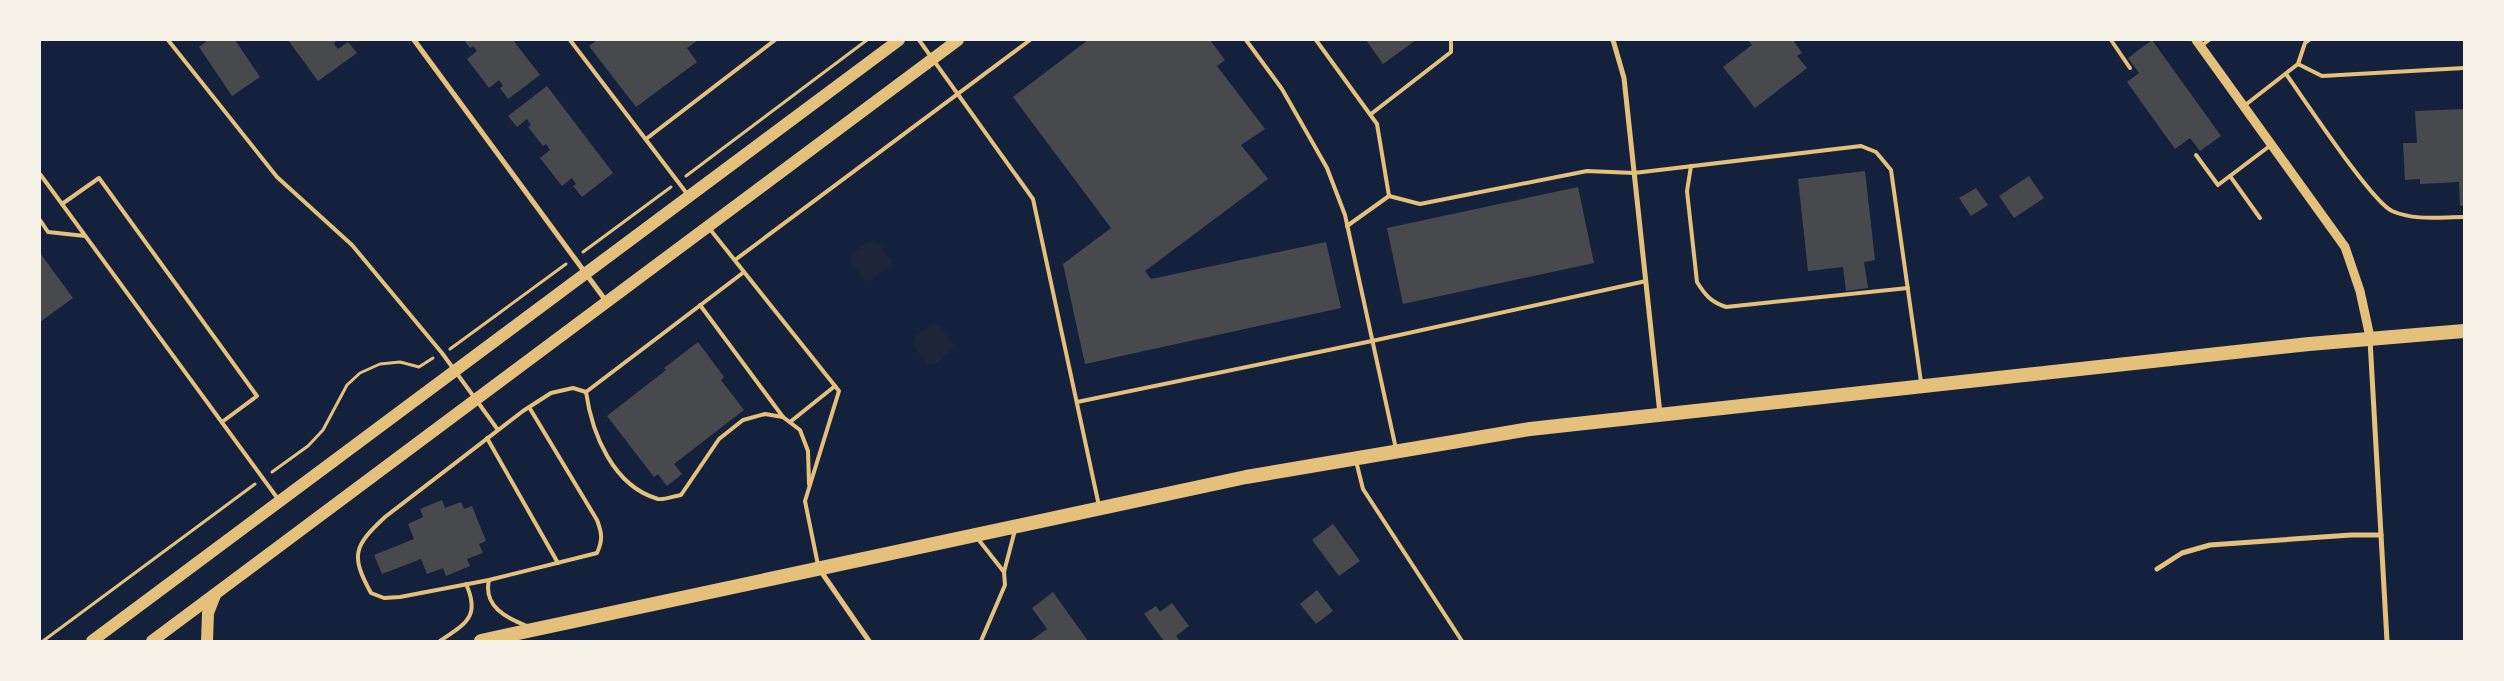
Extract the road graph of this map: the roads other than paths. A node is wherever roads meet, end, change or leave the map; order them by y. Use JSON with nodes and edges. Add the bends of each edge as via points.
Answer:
{"nodes":[{"id":1,"x":168,"y":40,"type":"edge"},
{"id":2,"x":414,"y":40,"type":"edge"},
{"id":3,"x":570,"y":40,"type":"edge"},
{"id":4,"x":775,"y":40,"type":"edge"},
{"id":5,"x":899,"y":40,"type":"edge"},
{"id":6,"x":919,"y":40,"type":"edge"},
{"id":7,"x":958,"y":40,"type":"edge"},
{"id":8,"x":1030,"y":40,"type":"edge"},
{"id":9,"x":1246,"y":40,"type":"edge"},
{"id":10,"x":1316,"y":40,"type":"edge"},
{"id":11,"x":1450,"y":40,"type":"edge"},
{"id":12,"x":1613,"y":40,"type":"edge"},
{"id":13,"x":2111,"y":40,"type":"edge"},
{"id":14,"x":2210,"y":40,"type":"edge"},
{"id":15,"x":2309,"y":40,"type":"edge"},
{"id":16,"x":2198,"y":43,"type":"edge"},
{"id":17,"x":933,"y":59,"type":"junction"},
{"id":18,"x":2298,"y":64,"type":"junction"},
{"id":19,"x":2130,"y":68,"type":"dead end"},
{"id":20,"x":2464,"y":68,"type":"edge"},
{"id":21,"x":2286,"y":74,"type":"junction"},
{"id":22,"x":957,"y":94,"type":"junction"},
{"id":23,"x":2244,"y":106,"type":"junction"},
{"id":24,"x":1371,"y":114,"type":"junction"},
{"id":25,"x":646,"y":139,"type":"junction"},
{"id":26,"x":2272,"y":144,"type":"junction"},
{"id":27,"x":2196,"y":155,"type":"dead end"},
{"id":28,"x":1691,"y":166,"type":"junction"},
{"id":29,"x":1634,"y":173,"type":"junction"},
{"id":30,"x":40,"y":174,"type":"edge"},
{"id":31,"x":2230,"y":176,"type":"junction"},
{"id":32,"x":689,"y":196,"type":"junction"},
{"id":33,"x":1388,"y":196,"type":"junction"},
{"id":34,"x":62,"y":204,"type":"junction"},
{"id":35,"x":2464,"y":217,"type":"edge"},
{"id":36,"x":2260,"y":218,"type":"dead end"},
{"id":37,"x":40,"y":220,"type":"edge"},
{"id":38,"x":708,"y":226,"type":"junction"},
{"id":39,"x":1347,"y":226,"type":"junction"},
{"id":40,"x":85,"y":236,"type":"junction"},
{"id":41,"x":735,"y":260,"type":"junction"},
{"id":42,"x":744,"y":272,"type":"junction"},
{"id":43,"x":586,"y":273,"type":"junction"},
{"id":44,"x":1646,"y":280,"type":"junction"},
{"id":45,"x":1908,"y":288,"type":"junction"},
{"id":46,"x":606,"y":302,"type":"junction"},
{"id":47,"x":700,"y":305,"type":"junction"},
{"id":48,"x":2464,"y":331,"type":"edge"},
{"id":49,"x":2370,"y":337,"type":"junction"},
{"id":50,"x":1372,"y":341,"type":"junction"},
{"id":51,"x":454,"y":371,"type":"junction"},
{"id":52,"x":835,"y":386,"type":"junction"},
{"id":53,"x":1922,"y":387,"type":"junction"},
{"id":54,"x":586,"y":392,"type":"junction"},
{"id":55,"x":475,"y":400,"type":"junction"},
{"id":56,"x":1078,"y":402,"type":"junction"},
{"id":57,"x":528,"y":407,"type":"junction"},
{"id":58,"x":1660,"y":416,"type":"junction"},
{"id":59,"x":783,"y":417,"type":"junction"},
{"id":60,"x":222,"y":422,"type":"junction"},
{"id":61,"x":790,"y":422,"type":"junction"},
{"id":62,"x":498,"y":430,"type":"junction"},
{"id":63,"x":487,"y":438,"type":"junction"},
{"id":64,"x":1397,"y":452,"type":"junction"},
{"id":65,"x":1356,"y":458,"type":"junction"},
{"id":66,"x":809,"y":490,"type":"junction"},
{"id":67,"x":280,"y":502,"type":"junction"},
{"id":68,"x":1100,"y":508,"type":"junction"},
{"id":69,"x":1016,"y":526,"type":"junction"},
{"id":70,"x":975,"y":535,"type":"junction"},
{"id":71,"x":2381,"y":535,"type":"junction"},
{"id":72,"x":558,"y":563,"type":"junction"},
{"id":73,"x":820,"y":569,"type":"junction"},
{"id":74,"x":2157,"y":570,"type":"dead end"},
{"id":75,"x":1004,"y":572,"type":"junction"},
{"id":76,"x":489,"y":580,"type":"junction"},
{"id":77,"x":466,"y":584,"type":"junction"},
{"id":78,"x":216,"y":594,"type":"junction"},
{"id":79,"x":536,"y":629,"type":"junction"},
{"id":80,"x":92,"y":641,"type":"edge"},
{"id":81,"x":152,"y":641,"type":"edge"},
{"id":82,"x":206,"y":641,"type":"edge"},
{"id":83,"x":440,"y":641,"type":"edge"},
{"id":84,"x":481,"y":641,"type":"edge"},
{"id":85,"x":870,"y":641,"type":"edge"},
{"id":86,"x":981,"y":641,"type":"edge"},
{"id":87,"x":1462,"y":641,"type":"edge"},
{"id":88,"x":2387,"y":641,"type":"edge"}],
"edges":[{"from":1,"to":51,"type":"lane","via":[[277,177],[352,246]]},
{"from":2,"to":43,"type":"street"},
{"from":3,"to":25,"type":"lane"},
{"from":4,"to":25,"type":"lane"},
{"from":5,"to":32,"type":"main road"},
{"from":6,"to":17,"type":"lane"},
{"from":7,"to":17,"type":"main road"},
{"from":8,"to":22,"type":"lane"},
{"from":9,"to":39,"type":"lane","via":[[1282,89],[1327,168]]},
{"from":10,"to":24,"type":"lane"},
{"from":11,"to":24,"type":"lane","via":[[1451,52]]},
{"from":12,"to":29,"type":"street","via":[[1624,78]]},
{"from":13,"to":19,"type":"lane"},
{"from":14,"to":16,"type":"lane"},
{"from":15,"to":18,"type":"lane"},
{"from":16,"to":23,"type":"street"},
{"from":17,"to":22,"type":"lane"},
{"from":17,"to":38,"type":"main road"},
{"from":18,"to":20,"type":"lane","via":[[2322,76]]},
{"from":18,"to":21,"type":"lane"},
{"from":21,"to":23,"type":"lane"},
{"from":21,"to":35,"type":"lane","via":[[2372,192],[2390,210],[2414,218]]},
{"from":22,"to":41,"type":"lane"},
{"from":22,"to":56,"type":"lane","via":[[1033,199]]},
{"from":23,"to":26,"type":"street"},
{"from":24,"to":33,"type":"lane","via":[[1378,124]]},
{"from":25,"to":32,"type":"lane"},
{"from":26,"to":31,"type":"lane"},
{"from":26,"to":49,"type":"street","via":[[2345,247],[2360,291]]},
{"from":27,"to":31,"type":"lane","via":[[2218,185]]},
{"from":28,"to":29,"type":"lane"},
{"from":28,"to":45,"type":"lane","via":[[1862,146],[1876,152],[1891,170]]},
{"from":28,"to":45,"type":"lane","via":[[1687,191],[1697,282],[1713,302],[1726,307]]},
{"from":29,"to":33,"type":"lane","via":[[1587,171],[1420,204]]},
{"from":29,"to":44,"type":"street"},
{"from":30,"to":34,"type":"lane"},
{"from":31,"to":36,"type":"lane"},
{"from":32,"to":43,"type":"main road"},
{"from":33,"to":39,"type":"lane"},
{"from":34,"to":40,"type":"lane"},
{"from":34,"to":60,"type":"lane","via":[[98,178],[226,351],[257,396]]},
{"from":37,"to":40,"type":"lane","via":[[48,232]]},
{"from":38,"to":41,"type":"lane"},
{"from":38,"to":46,"type":"main road"},
{"from":39,"to":50,"type":"lane"},
{"from":40,"to":60,"type":"lane"},
{"from":41,"to":42,"type":"lane"},
{"from":42,"to":47,"type":"lane"},
{"from":42,"to":52,"type":"lane"},
{"from":43,"to":46,"type":"street"},
{"from":43,"to":51,"type":"main road"},
{"from":44,"to":50,"type":"lane"},
{"from":44,"to":58,"type":"street"},
{"from":45,"to":53,"type":"lane"},
{"from":46,"to":55,"type":"main road"},
{"from":47,"to":54,"type":"lane"},
{"from":47,"to":59,"type":"lane"},
{"from":48,"to":49,"type":"highway"},
{"from":49,"to":53,"type":"highway"},
{"from":49,"to":71,"type":"street"},
{"from":50,"to":56,"type":"lane"},
{"from":50,"to":64,"type":"lane"},
{"from":51,"to":55,"type":"lane"},
{"from":51,"to":67,"type":"main road"},
{"from":52,"to":61,"type":"lane"},
{"from":52,"to":66,"type":"lane","via":[[839,391]]},
{"from":53,"to":58,"type":"highway"},
{"from":54,"to":57,"type":"lane","via":[[573,388],[551,393]]},
{"from":54,"to":59,"type":"lane","via":[[599,444],[636,488],[660,499],[681,495],[719,439],[743,420],[765,414]]},
{"from":55,"to":62,"type":"lane"},
{"from":55,"to":78,"type":"main road"},
{"from":56,"to":68,"type":"lane"},
{"from":57,"to":62,"type":"lane"},
{"from":57,"to":72,"type":"lane","via":[[602,533],[597,553]]},
{"from":58,"to":64,"type":"highway","via":[[1530,429]]},
{"from":59,"to":61,"type":"lane"},
{"from":60,"to":67,"type":"lane"},
{"from":61,"to":66,"type":"lane","via":[[800,430],[808,451]]},
{"from":62,"to":63,"type":"lane"},
{"from":63,"to":72,"type":"lane"},
{"from":63,"to":77,"type":"lane","via":[[385,517],[358,548],[364,580],[371,593],[384,598]]},
{"from":64,"to":65,"type":"highway"},
{"from":65,"to":68,"type":"highway"},
{"from":65,"to":87,"type":"lane","via":[[1362,489]]},
{"from":66,"to":73,"type":"lane","via":[[806,501]]},
{"from":67,"to":80,"type":"main road"},
{"from":68,"to":69,"type":"highway"},
{"from":69,"to":70,"type":"highway"},
{"from":69,"to":75,"type":"lane"},
{"from":70,"to":73,"type":"highway"},
{"from":70,"to":75,"type":"lane"},
{"from":71,"to":74,"type":"street","via":[[2210,545],[2182,553]]},
{"from":71,"to":88,"type":"street"},
{"from":72,"to":76,"type":"lane"},
{"from":73,"to":79,"type":"highway"},
{"from":73,"to":85,"type":"street"},
{"from":75,"to":86,"type":"lane","via":[[1005,585]]},
{"from":76,"to":77,"type":"lane"},
{"from":76,"to":79,"type":"lane","via":[[489,598],[497,611]]},
{"from":77,"to":83,"type":"lane","via":[[473,602],[471,616]]},
{"from":78,"to":81,"type":"main road"},
{"from":78,"to":82,"type":"main road","via":[[208,612]]},
{"from":79,"to":84,"type":"highway"}]}
